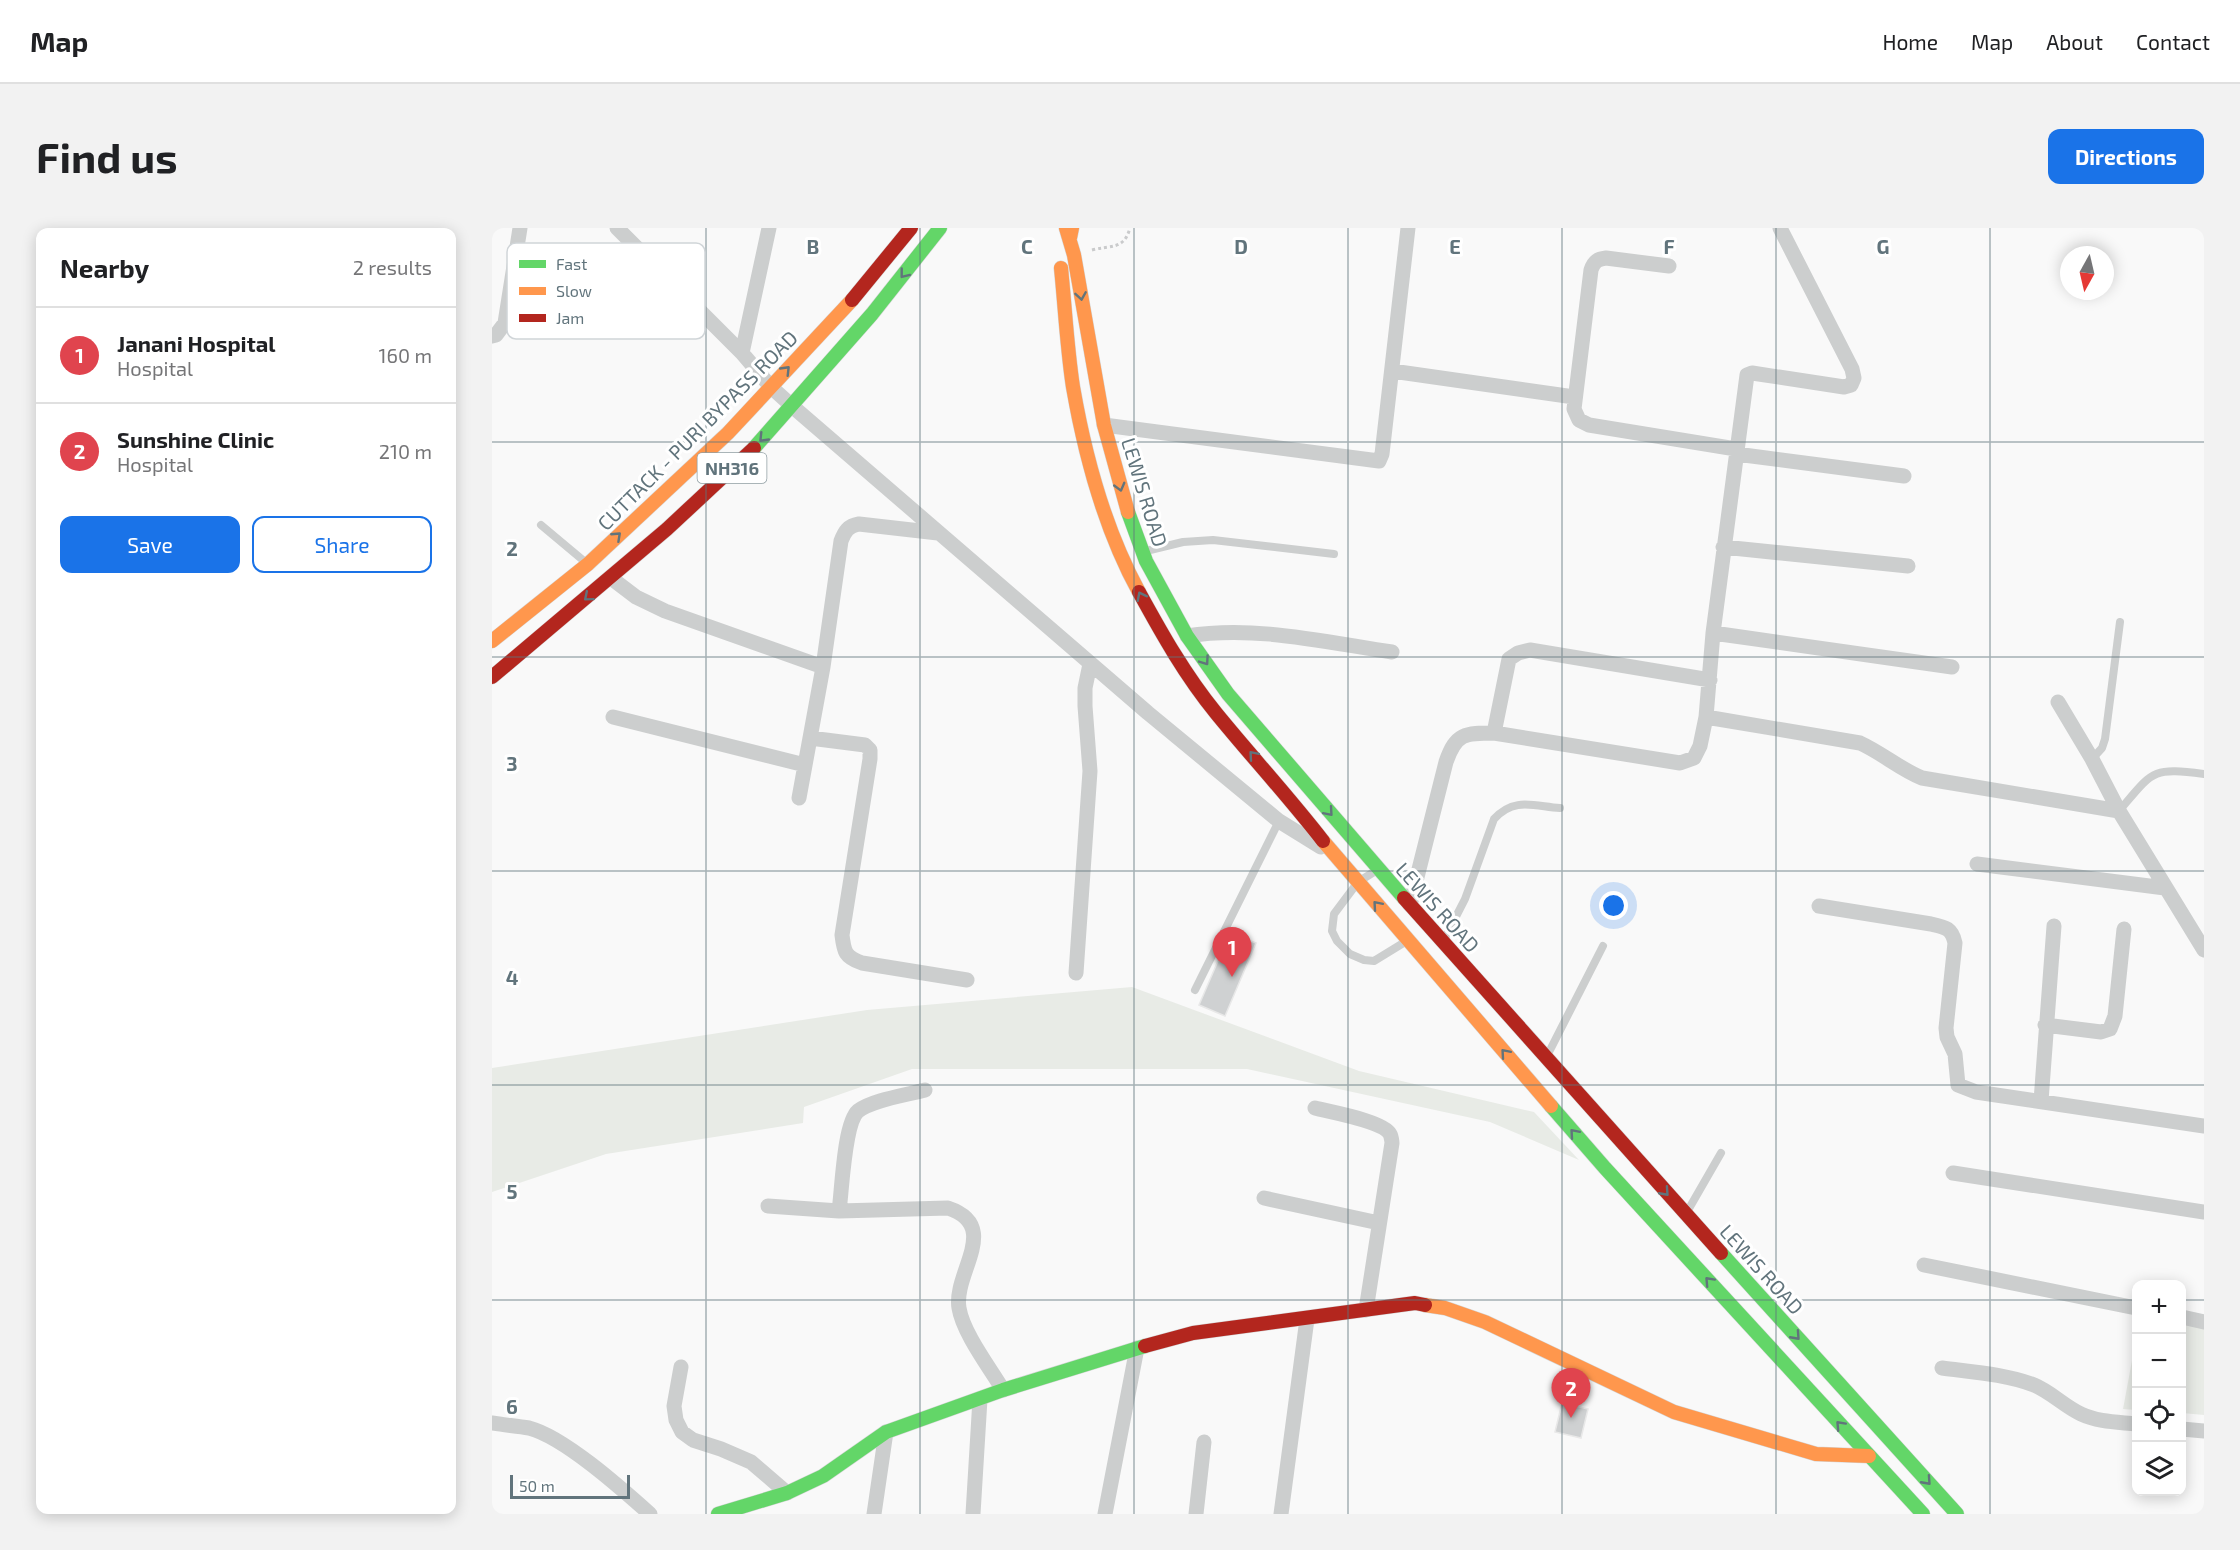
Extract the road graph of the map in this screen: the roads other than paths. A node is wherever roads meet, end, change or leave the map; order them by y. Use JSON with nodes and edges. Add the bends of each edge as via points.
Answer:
{"nodes":[{"id":1,"x":520,"y":228,"type":"edge"},
{"id":2,"x":617,"y":228,"type":"edge"},
{"id":3,"x":769,"y":228,"type":"edge"},
{"id":4,"x":911,"y":228,"type":"edge"},
{"id":5,"x":940,"y":228,"type":"edge"},
{"id":6,"x":1407,"y":228,"type":"edge"},
{"id":7,"x":1780,"y":228,"type":"edge"},
{"id":8,"x":1066,"y":232,"type":"edge"},
{"id":9,"x":518,"y":243,"type":"edge"},
{"id":10,"x":632,"y":243,"type":"edge"},
{"id":11,"x":1669,"y":266,"type":"dead end"},
{"id":12,"x":507,"y":310,"type":"edge"},
{"id":13,"x":705,"y":316,"type":"edge"},
{"id":14,"x":492,"y":336,"type":"edge"},
{"id":15,"x":742,"y":353,"type":"junction"},
{"id":16,"x":1392,"y":371,"type":"junction"},
{"id":17,"x":771,"y":386,"type":"junction"},
{"id":18,"x":1574,"y":397,"type":"junction"},
{"id":19,"x":792,"y":406,"type":"junction"},
{"id":20,"x":1104,"y":425,"type":"junction"},
{"id":21,"x":1736,"y":452,"type":"junction"},
{"id":22,"x":1904,"y":476,"type":"dead end"},
{"id":23,"x":541,"y":525,"type":"dead end"},
{"id":24,"x":938,"y":533,"type":"junction"},
{"id":25,"x":1723,"y":547,"type":"junction"},
{"id":26,"x":1142,"y":552,"type":"junction"},
{"id":27,"x":1334,"y":554,"type":"dead end"},
{"id":28,"x":588,"y":564,"type":"junction"},
{"id":29,"x":1908,"y":566,"type":"dead end"},
{"id":30,"x":610,"y":578,"type":"junction"},
{"id":31,"x":2120,"y":622,"type":"dead end"},
{"id":32,"x":1713,"y":633,"type":"junction"},
{"id":33,"x":1187,"y":636,"type":"junction"},
{"id":34,"x":492,"y":641,"type":"edge"},
{"id":35,"x":1392,"y":652,"type":"dead end"},
{"id":36,"x":1090,"y":664,"type":"junction"},
{"id":37,"x":823,"y":667,"type":"junction"},
{"id":38,"x":1952,"y":667,"type":"dead end"},
{"id":39,"x":492,"y":677,"type":"edge"},
{"id":40,"x":1710,"y":680,"type":"junction"},
{"id":41,"x":2058,"y":702,"type":"dead end"},
{"id":42,"x":613,"y":717,"type":"dead end"},
{"id":43,"x":1706,"y":717,"type":"junction"},
{"id":44,"x":1494,"y":733,"type":"junction"},
{"id":45,"x":810,"y":738,"type":"junction"},
{"id":46,"x":2092,"y":759,"type":"junction"},
{"id":47,"x":805,"y":765,"type":"junction"},
{"id":48,"x":2204,"y":774,"type":"edge"},
{"id":49,"x":799,"y":798,"type":"dead end"},
{"id":50,"x":1560,"y":808,"type":"dead end"},
{"id":51,"x":2119,"y":811,"type":"junction"},
{"id":52,"x":1279,"y":821,"type":"junction"},
{"id":53,"x":1335,"y":855,"type":"junction"},
{"id":54,"x":1977,"y":864,"type":"dead end"},
{"id":55,"x":1379,"y":869,"type":"junction"},
{"id":56,"x":1358,"y":882,"type":"junction"},
{"id":57,"x":2165,"y":888,"type":"junction"},
{"id":58,"x":1410,"y":905,"type":"junction"},
{"id":59,"x":1819,"y":906,"type":"dead end"},
{"id":60,"x":2054,"y":926,"type":"dead end"},
{"id":61,"x":2124,"y":929,"type":"dead end"},
{"id":62,"x":1418,"y":933,"type":"junction"},
{"id":63,"x":1443,"y":942,"type":"junction"},
{"id":64,"x":1603,"y":946,"type":"dead end"},
{"id":65,"x":2204,"y":950,"type":"edge"},
{"id":66,"x":1076,"y":973,"type":"dead end"},
{"id":67,"x":967,"y":980,"type":"dead end"},
{"id":68,"x":1195,"y":990,"type":"dead end"},
{"id":69,"x":2045,"y":1024,"type":"junction"},
{"id":70,"x":1547,"y":1057,"type":"junction"},
{"id":71,"x":925,"y":1090,"type":"dead end"},
{"id":72,"x":2041,"y":1101,"type":"junction"},
{"id":73,"x":1315,"y":1108,"type":"dead end"},
{"id":74,"x":2204,"y":1126,"type":"edge"},
{"id":75,"x":1721,"y":1154,"type":"dead end"},
{"id":76,"x":1953,"y":1173,"type":"dead end"},
{"id":77,"x":1264,"y":1198,"type":"dead end"},
{"id":78,"x":768,"y":1206,"type":"dead end"},
{"id":79,"x":839,"y":1211,"type":"junction"},
{"id":80,"x":2204,"y":1212,"type":"edge"},
{"id":81,"x":1685,"y":1214,"type":"junction"},
{"id":82,"x":1379,"y":1223,"type":"junction"},
{"id":83,"x":1924,"y":1265,"type":"dead end"},
{"id":84,"x":2132,"y":1307,"type":"edge"},
{"id":85,"x":1366,"y":1310,"type":"junction"},
{"id":86,"x":2186,"y":1318,"type":"edge"},
{"id":87,"x":1307,"y":1319,"type":"junction"},
{"id":88,"x":2204,"y":1322,"type":"edge"},
{"id":89,"x":1137,"y":1348,"type":"junction"},
{"id":90,"x":1814,"y":1356,"type":"junction"},
{"id":91,"x":681,"y":1367,"type":"dead end"},
{"id":92,"x":1942,"y":1368,"type":"dead end"},
{"id":93,"x":1795,"y":1376,"type":"junction"},
{"id":94,"x":1003,"y":1390,"type":"junction"},
{"id":95,"x":980,"y":1399,"type":"junction"},
{"id":96,"x":492,"y":1423,"type":"edge"},
{"id":97,"x":2132,"y":1424,"type":"edge"},
{"id":98,"x":2186,"y":1429,"type":"edge"},
{"id":99,"x":2204,"y":1431,"type":"edge"},
{"id":100,"x":886,"y":1432,"type":"junction"},
{"id":101,"x":1204,"y":1442,"type":"dead end"},
{"id":102,"x":1869,"y":1456,"type":"junction"},
{"id":103,"x":788,"y":1493,"type":"junction"},
{"id":104,"x":650,"y":1514,"type":"edge"},
{"id":105,"x":718,"y":1514,"type":"edge"},
{"id":106,"x":874,"y":1514,"type":"edge"},
{"id":107,"x":973,"y":1514,"type":"edge"},
{"id":108,"x":1105,"y":1514,"type":"edge"},
{"id":109,"x":1196,"y":1514,"type":"edge"},
{"id":110,"x":1281,"y":1514,"type":"edge"},
{"id":111,"x":1923,"y":1514,"type":"edge"},
{"id":112,"x":1957,"y":1514,"type":"edge"}],
"edges":[{"from":1,"to":9,"type":"street"},
{"from":2,"to":10,"type":"street"},
{"from":3,"to":15,"type":"street"},
{"from":17,"to":4,"type":"main road","name":"CUTTACK - PURI BYPASS ROAD","number":"NH316","one_way":true,"via":[[841,314]]},
{"from":5,"to":19,"type":"main road","number":"NH316","one_way":true},
{"from":6,"to":16,"type":"street"},
{"from":7,"to":21,"type":"street","via":[[1854,378],[1844,387],[1747,375]]},
{"from":8,"to":20,"type":"main road","name":"LEWIS ROAD","one_way":true,"via":[[1074,255]]},
{"from":53,"to":8,"type":"main road","name":"LEWIS ROAD","one_way":true,"via":[[1215,712],[1174,655],[1130,575],[1089,460],[1073,386],[1063,282]]},
{"from":11,"to":18,"type":"street","via":[[1606,258],[1594,263]]},
{"from":12,"to":14,"type":"street","via":[[505,323]]},
{"from":13,"to":15,"type":"street"},
{"from":15,"to":17,"type":"street"},
{"from":16,"to":18,"type":"street"},
{"from":16,"to":20,"type":"street","via":[[1382,454],[1375,462]]},
{"from":17,"to":19,"type":"street"},
{"from":28,"to":17,"type":"main road","name":"CUTTACK - PURI BYPASS ROAD","number":"NH316","one_way":true},
{"from":18,"to":21,"type":"street","via":[[1579,420],[1589,425]]},
{"from":19,"to":24,"type":"street"},
{"from":19,"to":30,"type":"main road","number":"NH316","one_way":true,"via":[[756,445]]},
{"from":20,"to":26,"type":"main road","name":"LEWIS ROAD","one_way":true},
{"from":21,"to":22,"type":"street"},
{"from":21,"to":25,"type":"street"},
{"from":23,"to":28,"type":"lane"},
{"from":24,"to":36,"type":"street"},
{"from":24,"to":37,"type":"street","via":[[859,524],[846,530]]},
{"from":25,"to":29,"type":"street"},
{"from":25,"to":32,"type":"street"},
{"from":26,"to":27,"type":"lane","via":[[1183,542],[1214,540]]},
{"from":26,"to":33,"type":"main road","name":"LEWIS ROAD"},
{"from":28,"to":34,"type":"main road","name":"CUTTACK - PURI BYPASS ROAD","number":"NH316"},
{"from":30,"to":37,"type":"street","via":[[665,611]]},
{"from":30,"to":39,"type":"main road","number":"NH316","one_way":true},
{"from":31,"to":46,"type":"lane","via":[[2105,739]]},
{"from":32,"to":38,"type":"street"},
{"from":32,"to":40,"type":"street"},
{"from":33,"to":35,"type":"street","via":[[1262,633]]},
{"from":33,"to":55,"type":"main road","name":"LEWIS ROAD","one_way":true,"via":[[1228,694]]},
{"from":36,"to":52,"type":"street"},
{"from":36,"to":66,"type":"street","via":[[1085,706],[1090,771]]},
{"from":37,"to":45,"type":"street"},
{"from":40,"to":43,"type":"street"},
{"from":40,"to":44,"type":"street","via":[[1524,651],[1509,659]]},
{"from":41,"to":46,"type":"street"},
{"from":42,"to":47,"type":"street"},
{"from":43,"to":44,"type":"street","via":[[1694,758],[1680,763]]},
{"from":43,"to":51,"type":"street","via":[[1860,743],[1922,778]]},
{"from":44,"to":58,"type":"street","via":[[1469,733],[1451,748]]},
{"from":45,"to":47,"type":"street"},
{"from":45,"to":67,"type":"street","via":[[865,745],[870,750],[842,935],[844,951],[862,963]]},
{"from":46,"to":51,"type":"street"},
{"from":47,"to":49,"type":"street"},
{"from":48,"to":51,"type":"lane","via":[[2155,773]]},
{"from":50,"to":63,"type":"lane","via":[[1517,804],[1503,808],[1494,819],[1465,899]]},
{"from":51,"to":57,"type":"street"},
{"from":52,"to":53,"type":"street"},
{"from":52,"to":68,"type":"lane"},
{"from":53,"to":56,"type":"main road","name":"LEWIS ROAD"},
{"from":54,"to":57,"type":"street"},
{"from":55,"to":56,"type":"lane"},
{"from":55,"to":58,"type":"main road","name":"LEWIS ROAD"},
{"from":62,"to":56,"type":"main road","name":"LEWIS ROAD","one_way":true},
{"from":56,"to":62,"type":"lane","via":[[1334,914],[1332,931],[1350,954],[1374,961]]},
{"from":57,"to":65,"type":"street"},
{"from":58,"to":62,"type":"main road","name":"LEWIS ROAD"},
{"from":59,"to":72,"type":"street","via":[[1947,928],[1955,943],[1946,1028],[1955,1054],[1958,1085],[1976,1092]]},
{"from":60,"to":69,"type":"street"},
{"from":61,"to":69,"type":"street","via":[[2115,1016],[2110,1029],[2102,1032]]},
{"from":62,"to":63,"type":"main road","name":"LEWIS ROAD"},
{"from":93,"to":62,"type":"main road","name":"LEWIS ROAD","one_way":true,"via":[[1543,1097]]},
{"from":63,"to":70,"type":"main road","name":"LEWIS ROAD"},
{"from":64,"to":70,"type":"lane"},
{"from":69,"to":72,"type":"street"},
{"from":70,"to":81,"type":"main road","name":"LEWIS ROAD","one_way":true},
{"from":71,"to":79,"type":"street","via":[[865,1107],[853,1117]]},
{"from":72,"to":74,"type":"street"},
{"from":73,"to":82,"type":"street","via":[[1383,1127],[1391,1134]]},
{"from":75,"to":81,"type":"lane"},
{"from":76,"to":80,"type":"street"},
{"from":77,"to":82,"type":"street"},
{"from":78,"to":79,"type":"street"},
{"from":79,"to":94,"type":"street","via":[[948,1208],[962,1212],[972,1223],[974,1243],[958,1306],[963,1323]]},
{"from":81,"to":90,"type":"main road","name":"LEWIS ROAD","one_way":true},
{"from":82,"to":85,"type":"street"},
{"from":83,"to":84,"type":"street"},
{"from":85,"to":87,"type":"main road"},
{"from":85,"to":102,"type":"main road","via":[[1416,1303],[1445,1308],[1485,1322],[1674,1412],[1816,1454]]},
{"from":86,"to":88,"type":"street"},
{"from":87,"to":89,"type":"main road","via":[[1193,1333]]},
{"from":87,"to":110,"type":"street"},
{"from":89,"to":94,"type":"main road"},
{"from":89,"to":108,"type":"street"},
{"from":90,"to":93,"type":"main road"},
{"from":90,"to":112,"type":"main road","name":"LEWIS ROAD","one_way":true},
{"from":91,"to":103,"type":"street","via":[[674,1406],[682,1432],[751,1462]]},
{"from":92,"to":97,"type":"street","via":[[2032,1384],[2084,1415]]},
{"from":102,"to":93,"type":"main road","name":"LEWIS ROAD","one_way":true},
{"from":94,"to":95,"type":"main road"},
{"from":95,"to":100,"type":"main road"},
{"from":95,"to":107,"type":"street"},
{"from":96,"to":104,"type":"street","via":[[531,1429],[561,1444]]},
{"from":98,"to":99,"type":"street"},
{"from":100,"to":103,"type":"main road","via":[[824,1476]]},
{"from":100,"to":106,"type":"street"},
{"from":101,"to":109,"type":"street"},
{"from":102,"to":111,"type":"main road","name":"LEWIS ROAD"},
{"from":103,"to":105,"type":"main road"}]}
